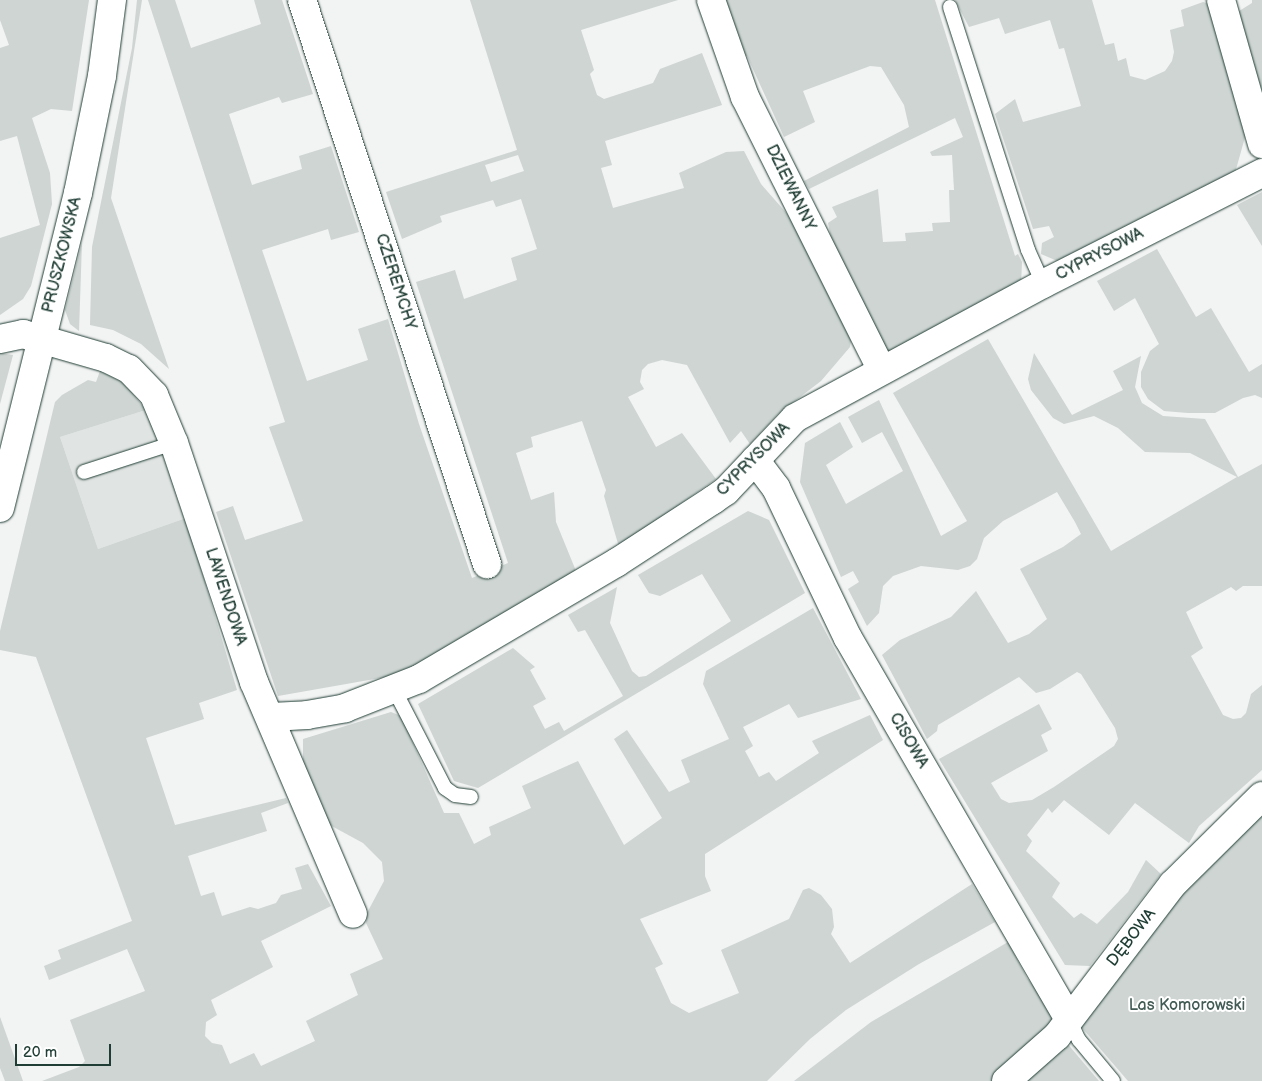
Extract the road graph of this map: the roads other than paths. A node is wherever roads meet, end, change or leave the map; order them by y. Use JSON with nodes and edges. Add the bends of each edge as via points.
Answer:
{"nodes":[{"id":1,"x":112,"y":0,"type":"edge"},
{"id":2,"x":302,"y":0,"type":"edge"},
{"id":3,"x":710,"y":0,"type":"edge"},
{"id":4,"x":1221,"y":0,"type":"edge"},
{"id":5,"x":950,"y":8,"type":"dead end"},
{"id":6,"x":1262,"y":144,"type":"edge"},
{"id":7,"x":1262,"y":173,"type":"edge"},
{"id":8,"x":1043,"y":284,"type":"junction"},
{"id":9,"x":0,"y":339,"type":"edge"},
{"id":10,"x":42,"y":339,"type":"junction"},
{"id":11,"x":882,"y":370,"type":"junction"},
{"id":12,"x":174,"y":443,"type":"junction"},
{"id":13,"x":755,"y":460,"type":"junction"},
{"id":14,"x":84,"y":472,"type":"dead end"},
{"id":15,"x":0,"y":508,"type":"edge"},
{"id":16,"x":487,"y":564,"type":"dead end"},
{"id":17,"x":395,"y":690,"type":"junction"},
{"id":18,"x":271,"y":717,"type":"junction"},
{"id":19,"x":1262,"y":796,"type":"edge"},
{"id":20,"x":470,"y":798,"type":"dead end"},
{"id":21,"x":353,"y":914,"type":"dead end"},
{"id":22,"x":1069,"y":1019,"type":"junction"},
{"id":23,"x":1006,"y":1081,"type":"edge"},
{"id":24,"x":1113,"y":1081,"type":"edge"}],
"edges":[{"from":1,"to":10,"type":"street","name":"PRUSZKOWSKA","via":[[102,76],[78,193]]},
{"from":2,"to":16,"type":"street","name":"CZEREMCHY"},
{"from":3,"to":11,"type":"street","name":"DZIEWANNY","via":[[745,97]]},
{"from":4,"to":6,"type":"street"},
{"from":5,"to":8,"type":"lane","via":[[1028,250]]},
{"from":7,"to":8,"type":"street","name":"CYPRYSOWA"},
{"from":8,"to":11,"type":"street","name":"CYPRYSOWA"},
{"from":9,"to":10,"type":"street","name":"LAWENDOWA","via":[[17,334]]},
{"from":10,"to":12,"type":"street","name":"LAWENDOWA","via":[[106,358],[129,369],[154,395]]},
{"from":10,"to":15,"type":"street","name":"PRUSZKOWSKA"},
{"from":11,"to":13,"type":"street","name":"CYPRYSOWA","via":[[795,418]]},
{"from":12,"to":14,"type":"lane"},
{"from":12,"to":18,"type":"street","name":"LAWENDOWA","via":[[232,622]]},
{"from":13,"to":17,"type":"street","name":"CYPRYSOWA","via":[[726,491],[624,558]]},
{"from":13,"to":22,"type":"street","name":"CISOWA","via":[[776,488],[848,638]]},
{"from":17,"to":18,"type":"street","name":"CYPRYSOWA","via":[[345,708]]},
{"from":17,"to":20,"type":"lane","via":[[445,788],[455,795]]},
{"from":18,"to":21,"type":"street","name":"LAWENDOWA"},
{"from":19,"to":22,"type":"street","name":"DĘBOWA","via":[[1173,884]]},
{"from":22,"to":23,"type":"street","name":"DĘBOWA","via":[[1057,1036]]},
{"from":22,"to":24,"type":"lane","via":[[1079,1040]]}]}
